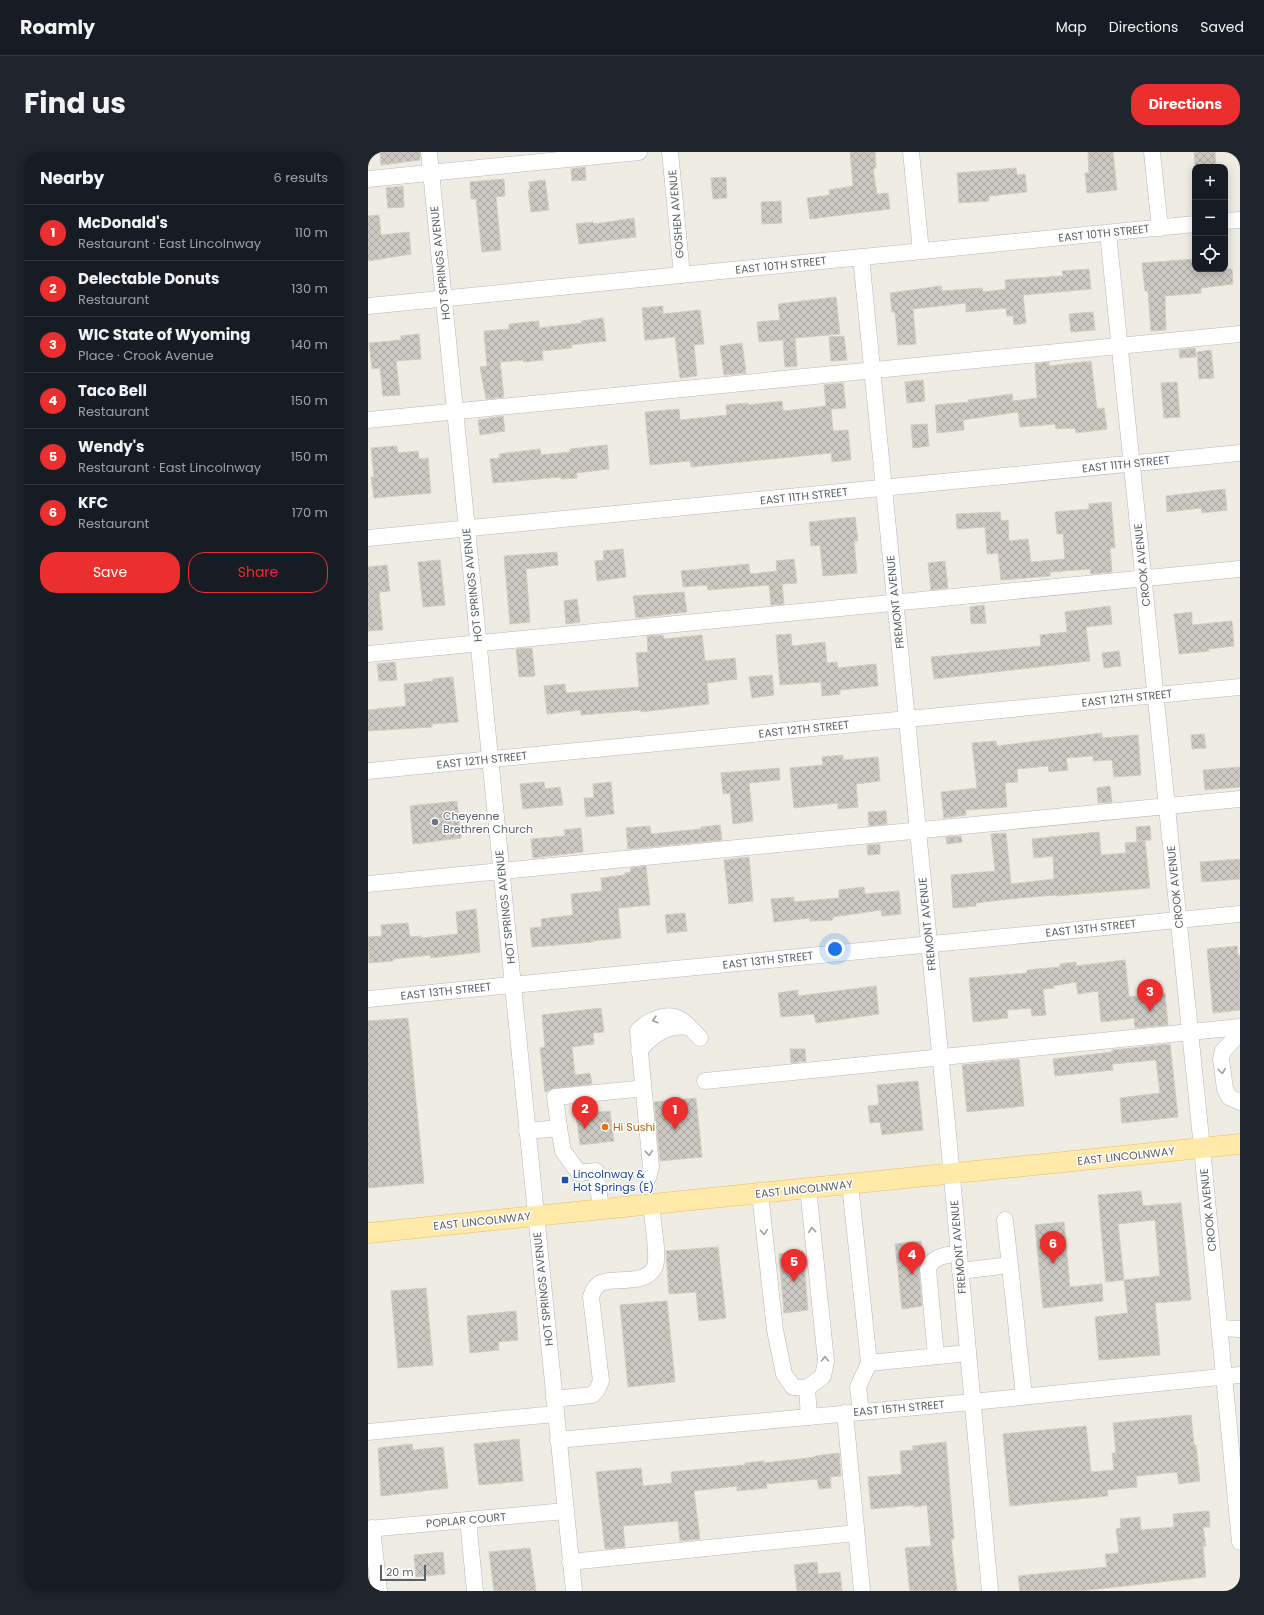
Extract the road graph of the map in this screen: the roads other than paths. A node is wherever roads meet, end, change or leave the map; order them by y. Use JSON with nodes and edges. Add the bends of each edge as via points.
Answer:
{"nodes":[{"id":1,"x":429,"y":152,"type":"edge"},
{"id":2,"x":639,"y":152,"type":"edge"},
{"id":3,"x":670,"y":152,"type":"edge"},
{"id":4,"x":911,"y":152,"type":"edge"},
{"id":5,"x":1152,"y":152,"type":"edge"},
{"id":6,"x":431,"y":173,"type":"junction"},
{"id":7,"x":368,"y":179,"type":"edge"},
{"id":8,"x":1240,"y":220,"type":"edge"},
{"id":9,"x":1228,"y":221,"type":"edge"},
{"id":10,"x":1192,"y":224,"type":"edge"},
{"id":11,"x":1160,"y":228,"type":"junction"},
{"id":12,"x":1108,"y":233,"type":"junction"},
{"id":13,"x":921,"y":251,"type":"junction"},
{"id":14,"x":861,"y":257,"type":"junction"},
{"id":15,"x":682,"y":275,"type":"junction"},
{"id":16,"x":444,"y":299,"type":"junction"},
{"id":17,"x":368,"y":306,"type":"edge"},
{"id":18,"x":1240,"y":334,"type":"edge"},
{"id":19,"x":1120,"y":346,"type":"junction"},
{"id":20,"x":872,"y":370,"type":"junction"},
{"id":21,"x":455,"y":411,"type":"junction"},
{"id":22,"x":368,"y":420,"type":"edge"},
{"id":23,"x":1240,"y":452,"type":"edge"},
{"id":24,"x":1132,"y":463,"type":"junction"},
{"id":25,"x":883,"y":488,"type":"junction"},
{"id":26,"x":467,"y":529,"type":"junction"},
{"id":27,"x":368,"y":538,"type":"edge"},
{"id":28,"x":1240,"y":569,"type":"edge"},
{"id":29,"x":1144,"y":578,"type":"junction"},
{"id":30,"x":895,"y":603,"type":"junction"},
{"id":31,"x":478,"y":643,"type":"junction"},
{"id":32,"x":368,"y":654,"type":"edge"},
{"id":33,"x":1240,"y":687,"type":"edge"},
{"id":34,"x":1156,"y":695,"type":"junction"},
{"id":35,"x":906,"y":719,"type":"junction"},
{"id":36,"x":490,"y":759,"type":"junction"},
{"id":37,"x":368,"y":771,"type":"edge"},
{"id":38,"x":1240,"y":799,"type":"edge"},
{"id":39,"x":1167,"y":806,"type":"junction"},
{"id":40,"x":917,"y":830,"type":"junction"},
{"id":41,"x":501,"y":871,"type":"junction"},
{"id":42,"x":368,"y":884,"type":"edge"},
{"id":43,"x":1240,"y":914,"type":"edge"},
{"id":44,"x":1179,"y":920,"type":"junction"},
{"id":45,"x":929,"y":944,"type":"junction"},
{"id":46,"x":513,"y":985,"type":"junction"},
{"id":47,"x":368,"y":999,"type":"edge"},
{"id":48,"x":1190,"y":1032,"type":"junction"},
{"id":49,"x":694,"y":1033,"type":"dead end"},
{"id":50,"x":1237,"y":1034,"type":"edge"},
{"id":51,"x":940,"y":1058,"type":"junction"},
{"id":52,"x":704,"y":1081,"type":"dead end"},
{"id":53,"x":636,"y":1089,"type":"dead end"},
{"id":54,"x":1240,"y":1102,"type":"edge"},
{"id":55,"x":559,"y":1128,"type":"junction"},
{"id":56,"x":527,"y":1131,"type":"junction"},
{"id":57,"x":1240,"y":1144,"type":"edge"},
{"id":58,"x":1202,"y":1148,"type":"junction"},
{"id":59,"x":951,"y":1174,"type":"junction"},
{"id":60,"x":648,"y":1178,"type":"dead end"},
{"id":61,"x":850,"y":1184,"type":"junction"},
{"id":62,"x":808,"y":1188,"type":"junction"},
{"id":63,"x":760,"y":1193,"type":"junction"},
{"id":64,"x":651,"y":1204,"type":"junction"},
{"id":65,"x":601,"y":1209,"type":"junction"},
{"id":66,"x":536,"y":1216,"type":"junction"},
{"id":67,"x":1005,"y":1220,"type":"dead end"},
{"id":68,"x":368,"y":1233,"type":"edge"},
{"id":69,"x":959,"y":1253,"type":"junction"},
{"id":70,"x":1010,"y":1265,"type":"junction"},
{"id":71,"x":960,"y":1271,"type":"junction"},
{"id":72,"x":1220,"y":1328,"type":"junction"},
{"id":73,"x":1240,"y":1329,"type":"edge"},
{"id":74,"x":968,"y":1353,"type":"junction"},
{"id":75,"x":936,"y":1356,"type":"junction"},
{"id":76,"x":869,"y":1363,"type":"junction"},
{"id":77,"x":1232,"y":1376,"type":"edge"},
{"id":78,"x":807,"y":1388,"type":"junction"},
{"id":79,"x":1024,"y":1396,"type":"junction"},
{"id":80,"x":972,"y":1402,"type":"junction"},
{"id":81,"x":555,"y":1406,"type":"junction"},
{"id":82,"x":853,"y":1413,"type":"junction"},
{"id":83,"x":809,"y":1417,"type":"junction"},
{"id":84,"x":368,"y":1432,"type":"edge"},
{"id":85,"x":558,"y":1440,"type":"junction"},
{"id":86,"x":565,"y":1511,"type":"junction"},
{"id":87,"x":468,"y":1520,"type":"junction"},
{"id":88,"x":370,"y":1528,"type":"edge"},
{"id":89,"x":856,"y":1533,"type":"junction"},
{"id":90,"x":1240,"y":1542,"type":"edge"},
{"id":91,"x":570,"y":1562,"type":"junction"},
{"id":92,"x":379,"y":1591,"type":"edge"},
{"id":93,"x":475,"y":1591,"type":"edge"},
{"id":94,"x":574,"y":1591,"type":"edge"},
{"id":95,"x":862,"y":1591,"type":"edge"},
{"id":96,"x":990,"y":1591,"type":"edge"}],
"edges":[{"from":1,"to":6,"type":"street","name":"HOT SPRINGS AVENUE"},
{"from":2,"to":6,"type":"street"},
{"from":3,"to":15,"type":"street","name":"GOSHEN AVENUE"},
{"from":4,"to":13,"type":"street"},
{"from":5,"to":11,"type":"street"},
{"from":6,"to":7,"type":"street"},
{"from":6,"to":16,"type":"street","name":"HOT SPRINGS AVENUE"},
{"from":8,"to":9,"type":"street"},
{"from":10,"to":11,"type":"street","name":"EAST 10TH STREET"},
{"from":11,"to":12,"type":"street","name":"EAST 10TH STREET"},
{"from":12,"to":13,"type":"street","name":"EAST 10TH STREET"},
{"from":12,"to":19,"type":"street","name":"CROOK AVENUE"},
{"from":13,"to":14,"type":"street","name":"EAST 10TH STREET"},
{"from":14,"to":15,"type":"street","name":"EAST 10TH STREET"},
{"from":14,"to":20,"type":"street","name":"FREMONT AVENUE"},
{"from":15,"to":16,"type":"street","name":"EAST 10TH STREET"},
{"from":16,"to":17,"type":"street","name":"EAST 10TH STREET"},
{"from":16,"to":21,"type":"street","name":"HOT SPRINGS AVENUE"},
{"from":18,"to":19,"type":"street"},
{"from":19,"to":20,"type":"street"},
{"from":19,"to":24,"type":"street","name":"CROOK AVENUE"},
{"from":20,"to":21,"type":"street"},
{"from":20,"to":25,"type":"street","name":"FREMONT AVENUE"},
{"from":21,"to":22,"type":"street"},
{"from":21,"to":26,"type":"street","name":"HOT SPRINGS AVENUE"},
{"from":23,"to":24,"type":"street","name":"EAST 11TH STREET"},
{"from":24,"to":25,"type":"street","name":"EAST 11TH STREET"},
{"from":24,"to":29,"type":"street","name":"CROOK AVENUE"},
{"from":25,"to":26,"type":"street","name":"EAST 11TH STREET"},
{"from":25,"to":30,"type":"street","name":"FREMONT AVENUE"},
{"from":26,"to":27,"type":"street","name":"EAST 11TH STREET"},
{"from":26,"to":31,"type":"street","name":"HOT SPRINGS AVENUE"},
{"from":28,"to":29,"type":"street"},
{"from":29,"to":30,"type":"street"},
{"from":29,"to":34,"type":"street","name":"CROOK AVENUE"},
{"from":30,"to":31,"type":"street"},
{"from":30,"to":35,"type":"street","name":"FREMONT AVENUE"},
{"from":31,"to":32,"type":"street"},
{"from":31,"to":36,"type":"street","name":"HOT SPRINGS AVENUE"},
{"from":33,"to":34,"type":"street","name":"EAST 12TH STREET"},
{"from":34,"to":35,"type":"street","name":"EAST 12TH STREET"},
{"from":34,"to":39,"type":"street","name":"CROOK AVENUE"},
{"from":35,"to":36,"type":"street","name":"EAST 12TH STREET"},
{"from":35,"to":40,"type":"street","name":"FREMONT AVENUE"},
{"from":36,"to":37,"type":"street","name":"EAST 12TH STREET"},
{"from":36,"to":41,"type":"street","name":"HOT SPRINGS AVENUE"},
{"from":38,"to":39,"type":"street"},
{"from":39,"to":40,"type":"street"},
{"from":39,"to":44,"type":"street","name":"CROOK AVENUE"},
{"from":40,"to":41,"type":"street"},
{"from":40,"to":45,"type":"street","name":"FREMONT AVENUE"},
{"from":41,"to":42,"type":"street"},
{"from":41,"to":46,"type":"street","name":"HOT SPRINGS AVENUE"},
{"from":43,"to":44,"type":"street","name":"EAST 13TH STREET"},
{"from":44,"to":45,"type":"street","name":"EAST 13TH STREET"},
{"from":44,"to":48,"type":"street","name":"CROOK AVENUE"},
{"from":45,"to":46,"type":"street","name":"EAST 13TH STREET"},
{"from":45,"to":51,"type":"street","name":"FREMONT AVENUE"},
{"from":46,"to":47,"type":"street","name":"EAST 13TH STREET"},
{"from":46,"to":56,"type":"street","name":"HOT SPRINGS AVENUE"},
{"from":48,"to":50,"type":"street"},
{"from":48,"to":51,"type":"street"},
{"from":48,"to":58,"type":"street","name":"CROOK AVENUE"},
{"from":49,"to":60,"type":"street","one_way":true,"via":[[680,1026],[667,1029],[647,1041],[639,1051],[650,1167]]},
{"from":50,"to":54,"type":"street","one_way":true,"via":[[1221,1059],[1225,1089],[1229,1097]]},
{"from":51,"to":52,"type":"street"},
{"from":51,"to":59,"type":"street","name":"FREMONT AVENUE"},
{"from":53,"to":55,"type":"street","via":[[555,1097]]},
{"from":55,"to":56,"type":"street"},
{"from":55,"to":65,"type":"street","via":[[563,1151],[579,1173],[596,1171]]},
{"from":56,"to":66,"type":"street","name":"HOT SPRINGS AVENUE"},
{"from":57,"to":58,"type":"main road","name":"EAST LINCOLNWAY"},
{"from":58,"to":59,"type":"main road","name":"EAST LINCOLNWAY"},
{"from":58,"to":72,"type":"street","name":"CROOK AVENUE"},
{"from":59,"to":61,"type":"main road","name":"EAST LINCOLNWAY"},
{"from":59,"to":69,"type":"street","name":"FREMONT AVENUE"},
{"from":61,"to":62,"type":"main road","name":"EAST LINCOLNWAY"},
{"from":61,"to":76,"type":"street"},
{"from":62,"to":63,"type":"main road","name":"EAST LINCOLNWAY"},
{"from":78,"to":62,"type":"street","one_way":true,"via":[[823,1376],[826,1360]]},
{"from":63,"to":64,"type":"main road","name":"EAST LINCOLNWAY"},
{"from":63,"to":78,"type":"street","one_way":true,"via":[[774,1330],[784,1374],[794,1387]]},
{"from":64,"to":65,"type":"main road","name":"EAST LINCOLNWAY"},
{"from":64,"to":81,"type":"street","via":[[656,1255],[655,1265],[650,1273],[636,1279],[600,1283],[591,1297],[601,1381],[597,1390],[592,1395]]},
{"from":65,"to":66,"type":"main road","name":"EAST LINCOLNWAY"},
{"from":66,"to":68,"type":"main road","name":"EAST LINCOLNWAY"},
{"from":66,"to":81,"type":"street","name":"HOT SPRINGS AVENUE"},
{"from":67,"to":70,"type":"street"},
{"from":69,"to":71,"type":"street","name":"FREMONT AVENUE"},
{"from":69,"to":75,"type":"street","via":[[940,1257],[928,1269]]},
{"from":70,"to":71,"type":"street"},
{"from":70,"to":79,"type":"street"},
{"from":71,"to":74,"type":"street","name":"FREMONT AVENUE"},
{"from":72,"to":73,"type":"street"},
{"from":72,"to":77,"type":"street","name":"CROOK AVENUE"},
{"from":74,"to":75,"type":"street"},
{"from":74,"to":80,"type":"street","name":"FREMONT AVENUE"},
{"from":75,"to":76,"type":"street"},
{"from":76,"to":82,"type":"street","via":[[858,1387]]},
{"from":77,"to":79,"type":"street","name":"EAST 15TH STREET"},
{"from":77,"to":90,"type":"street","name":"CROOK AVENUE"},
{"from":78,"to":83,"type":"street"},
{"from":79,"to":80,"type":"street","name":"EAST 15TH STREET"},
{"from":80,"to":82,"type":"street","name":"EAST 15TH STREET"},
{"from":80,"to":96,"type":"street","name":"FREMONT AVENUE"},
{"from":81,"to":84,"type":"street"},
{"from":81,"to":85,"type":"street","name":"HOT SPRINGS AVENUE"},
{"from":82,"to":83,"type":"street","name":"EAST 15TH STREET"},
{"from":82,"to":89,"type":"street"},
{"from":83,"to":85,"type":"street","name":"EAST 15TH STREET"},
{"from":85,"to":86,"type":"street","name":"HOT SPRINGS AVENUE"},
{"from":86,"to":87,"type":"street","name":"POPLAR COURT"},
{"from":86,"to":91,"type":"street","name":"HOT SPRINGS AVENUE"},
{"from":87,"to":88,"type":"street","name":"POPLAR COURT"},
{"from":87,"to":93,"type":"street"},
{"from":88,"to":92,"type":"street"},
{"from":89,"to":91,"type":"street"},
{"from":89,"to":95,"type":"street"},
{"from":91,"to":94,"type":"street","name":"HOT SPRINGS AVENUE"}]}
